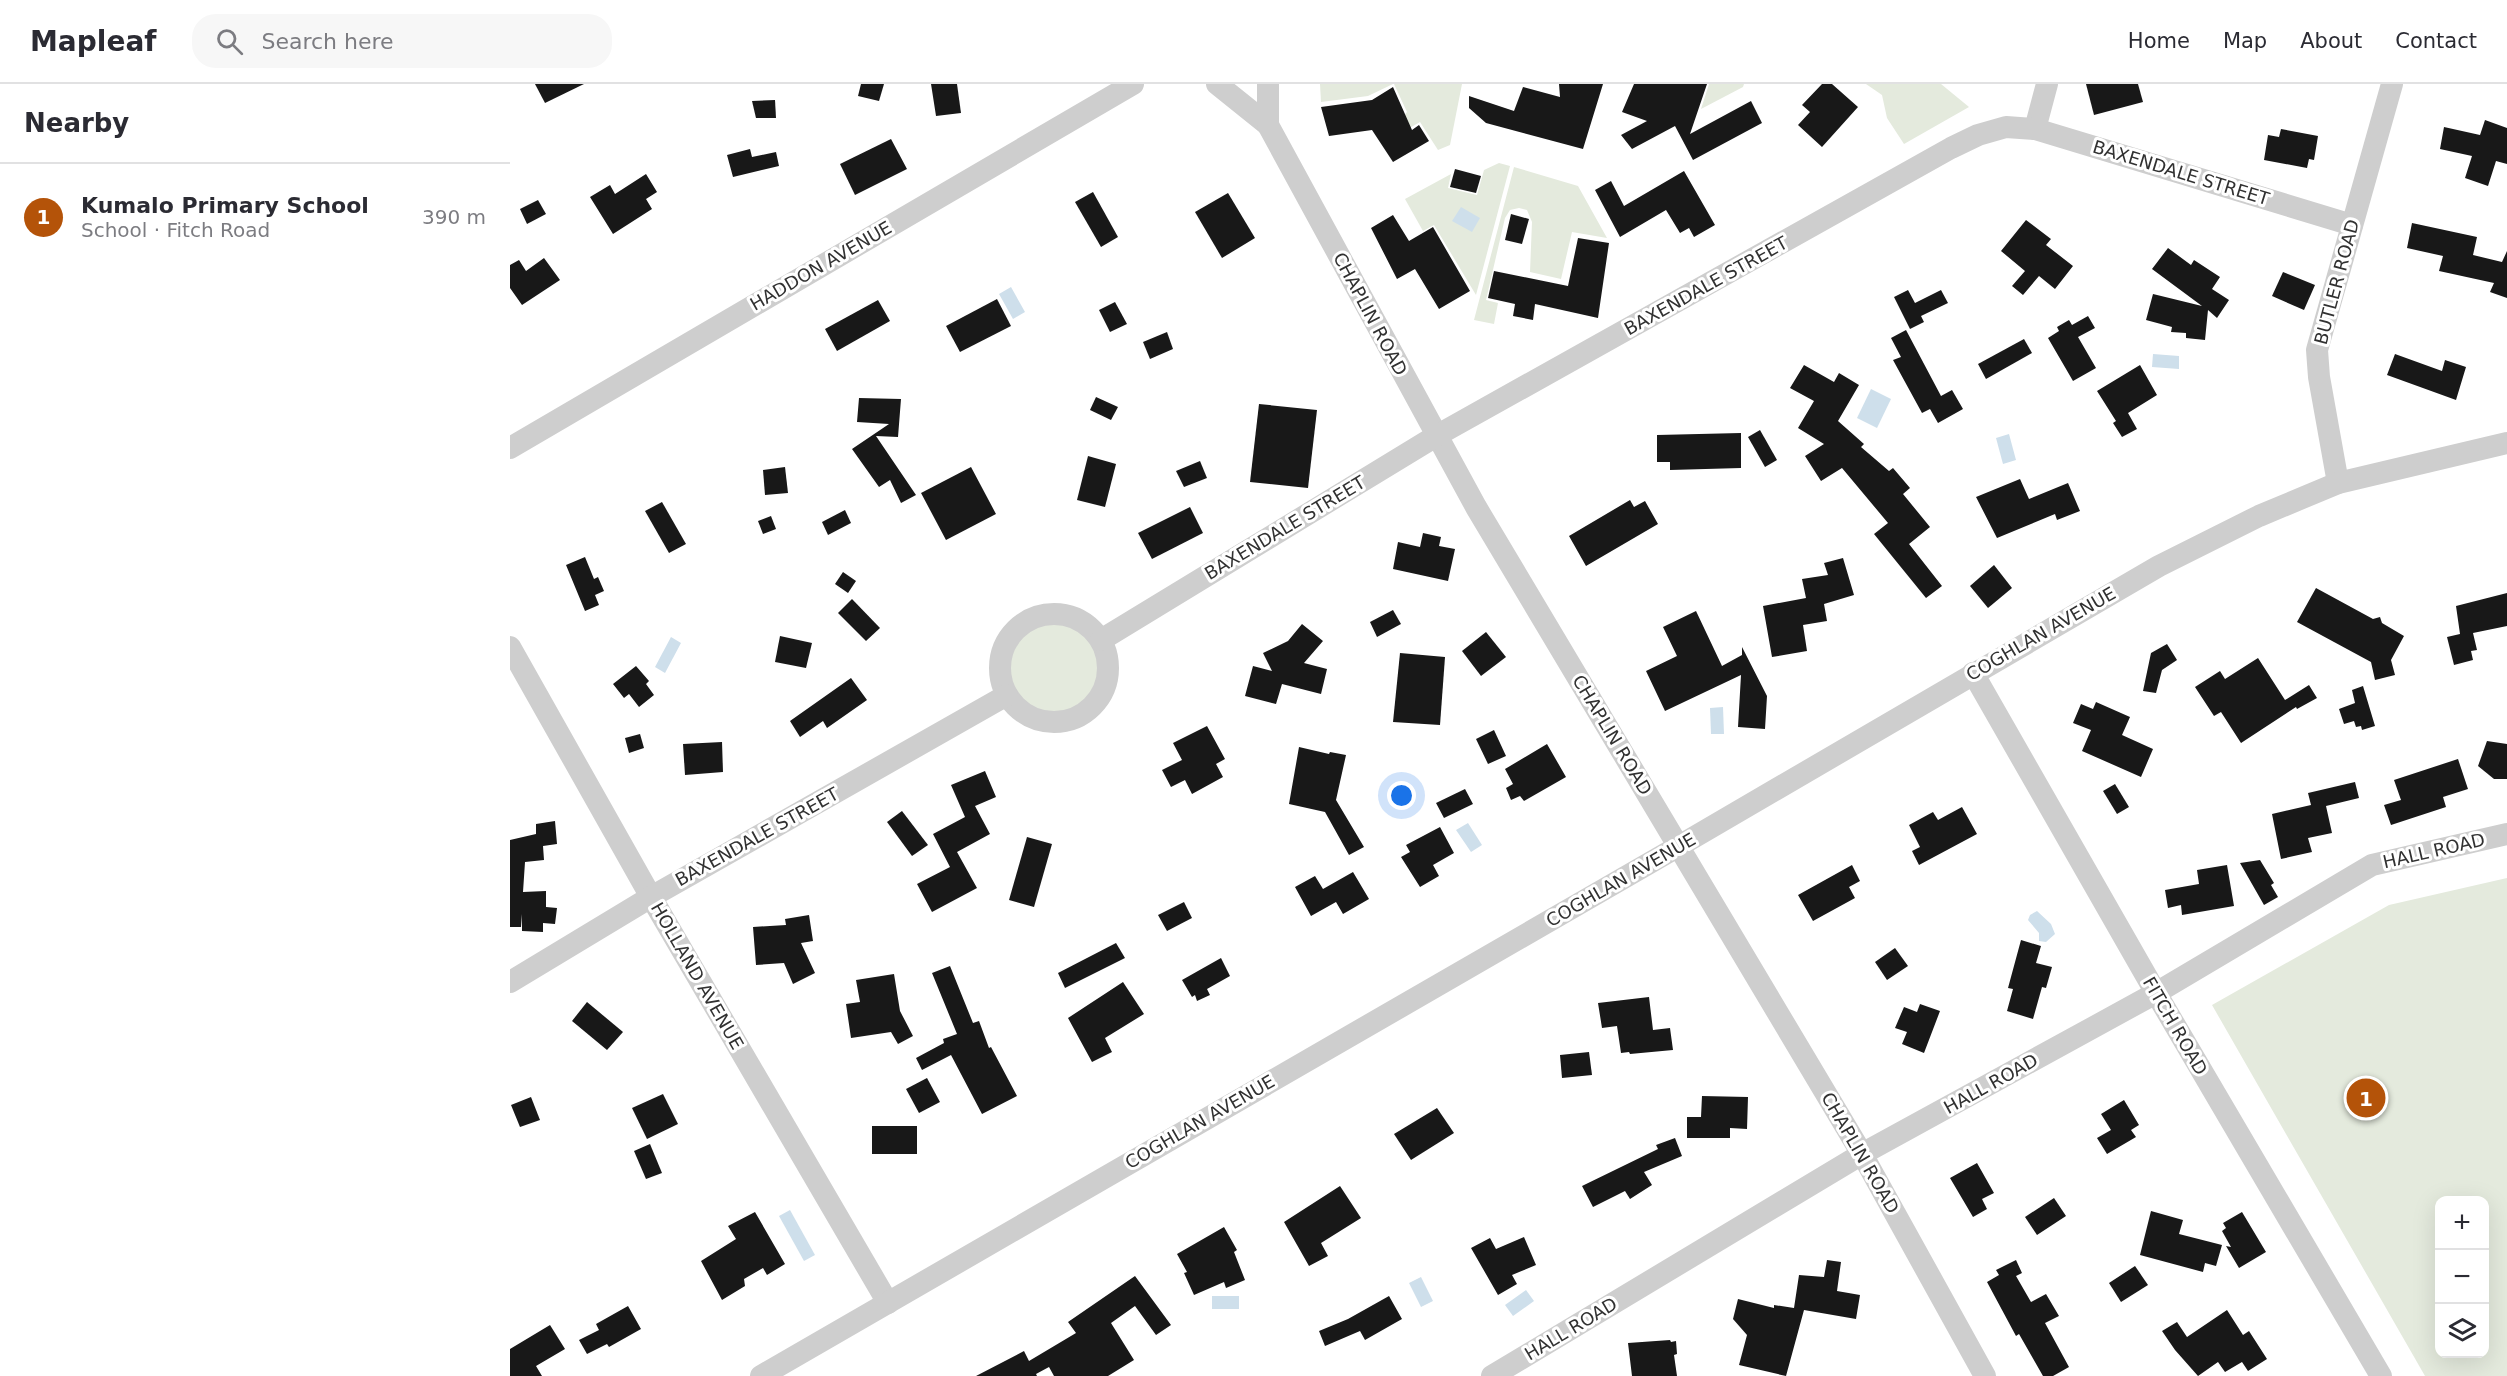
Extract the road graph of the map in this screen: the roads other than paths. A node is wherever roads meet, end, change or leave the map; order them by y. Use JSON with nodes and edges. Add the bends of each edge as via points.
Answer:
{"nodes":[{"id":1,"x":1133,"y":84,"type":"edge"},
{"id":2,"x":1217,"y":84,"type":"edge"},
{"id":3,"x":1268,"y":84,"type":"edge"},
{"id":4,"x":2047,"y":84,"type":"edge"},
{"id":5,"x":2391,"y":84,"type":"edge"},
{"id":6,"x":1268,"y":125,"type":"junction"},
{"id":7,"x":2035,"y":129,"type":"junction"},
{"id":8,"x":2352,"y":225,"type":"junction"},
{"id":9,"x":1436,"y":436,"type":"junction"},
{"id":10,"x":2507,"y":443,"type":"edge"},
{"id":11,"x":510,"y":448,"type":"edge"},
{"id":12,"x":2338,"y":483,"type":"junction"},
{"id":13,"x":1101,"y":640,"type":"junction"},
{"id":14,"x":510,"y":647,"type":"edge"},
{"id":15,"x":1972,"y":673,"type":"junction"},
{"id":16,"x":1007,"y":695,"type":"junction"},
{"id":17,"x":2507,"y":834,"type":"edge"},
{"id":18,"x":1679,"y":846,"type":"junction"},
{"id":19,"x":651,"y":897,"type":"junction"},
{"id":20,"x":510,"y":982,"type":"edge"},
{"id":21,"x":2156,"y":993,"type":"junction"},
{"id":22,"x":1862,"y":1154,"type":"junction"},
{"id":23,"x":888,"y":1303,"type":"junction"},
{"id":24,"x":761,"y":1376,"type":"edge"},
{"id":25,"x":1492,"y":1376,"type":"edge"},
{"id":26,"x":1985,"y":1376,"type":"edge"},
{"id":27,"x":2381,"y":1376,"type":"edge"}],
"edges":[{"from":1,"to":11,"type":"street","name":"HADDON AVENUE"},
{"from":2,"to":6,"type":"street"},
{"from":3,"to":6,"type":"street","name":"CHAPLIN ROAD"},
{"from":4,"to":7,"type":"street"},
{"from":5,"to":8,"type":"street","name":"BUTLER ROAD"},
{"from":6,"to":9,"type":"street","name":"CHAPLIN ROAD"},
{"from":7,"to":8,"type":"street","name":"BAXENDALE STREET"},
{"from":7,"to":9,"type":"street","name":"BAXENDALE STREET","via":[[2006,127],[1951,148]]},
{"from":8,"to":12,"type":"street","name":"BUTLER ROAD","via":[[2318,350],[2319,377]]},
{"from":9,"to":13,"type":"street","name":"BAXENDALE STREET"},
{"from":9,"to":18,"type":"street","name":"CHAPLIN ROAD"},
{"from":10,"to":12,"type":"street","name":"COGHLAN AVENUE"},
{"from":12,"to":15,"type":"street","name":"COGHLAN AVENUE","via":[[2259,516],[2159,566]]},
{"from":13,"to":16,"type":"street","via":[[1108,660],[1107,681],[1098,700],[1082,714],[1062,721],[1041,720],[1021,711]]},
{"from":13,"to":16,"type":"street","via":[[1087,624],[1068,615],[1046,614],[1026,621],[1010,635],[1001,654],[1000,675]]},
{"from":14,"to":19,"type":"street","name":"HOLLAND AVENUE"},
{"from":15,"to":18,"type":"street","name":"COGHLAN AVENUE"},
{"from":15,"to":21,"type":"street","name":"FITCH ROAD"},
{"from":16,"to":19,"type":"street","name":"BAXENDALE STREET"},
{"from":17,"to":21,"type":"street","name":"HALL ROAD","via":[[2372,865]]},
{"from":18,"to":22,"type":"street","name":"CHAPLIN ROAD"},
{"from":18,"to":23,"type":"street","name":"COGHLAN AVENUE"},
{"from":19,"to":20,"type":"street","name":"BAXENDALE STREET"},
{"from":19,"to":23,"type":"street","name":"HOLLAND AVENUE"},
{"from":21,"to":22,"type":"street","name":"HALL ROAD"},
{"from":21,"to":27,"type":"street","name":"FITCH ROAD"},
{"from":22,"to":25,"type":"street","name":"HALL ROAD"},
{"from":22,"to":26,"type":"street","name":"CHAPLIN ROAD"},
{"from":23,"to":24,"type":"street","name":"COGHLAN AVENUE"}]}
